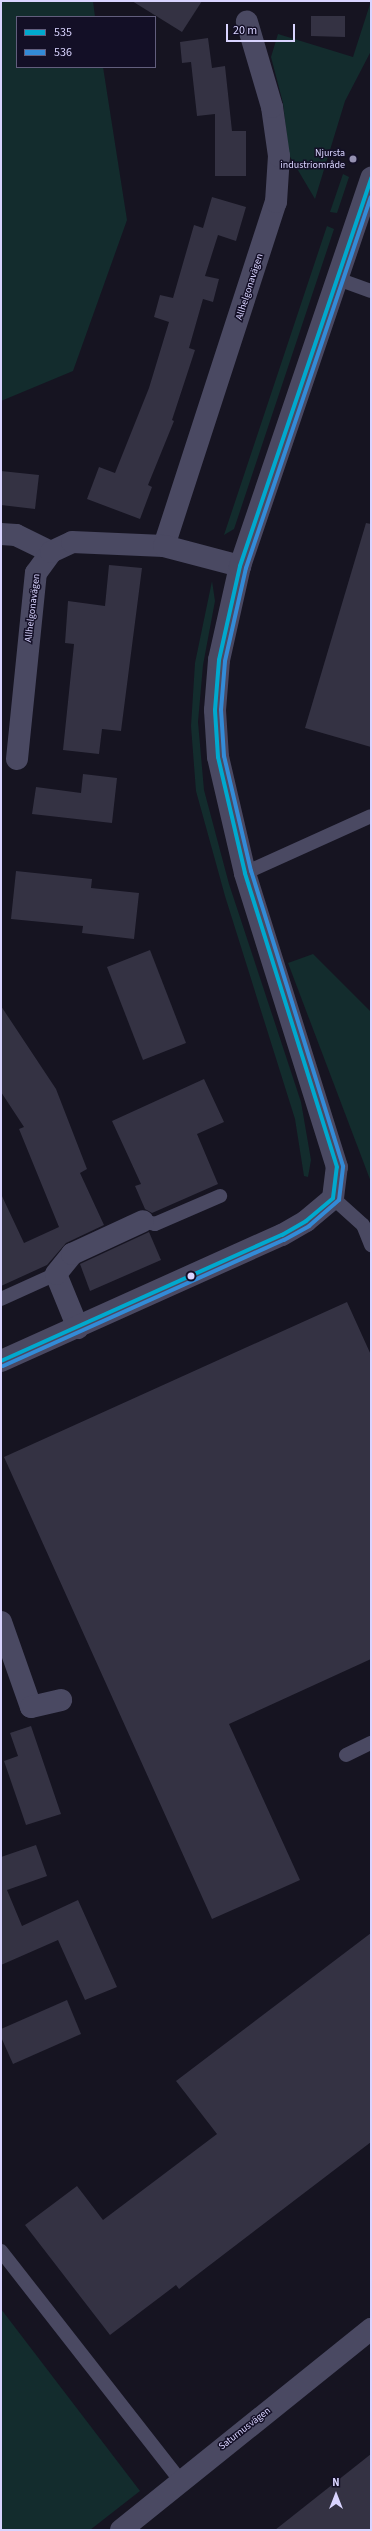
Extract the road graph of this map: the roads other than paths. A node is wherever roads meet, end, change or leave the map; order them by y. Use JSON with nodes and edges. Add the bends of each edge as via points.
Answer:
{"nodes":[{"id":1,"x":247,"y":22,"type":"dead end"},
{"id":2,"x":371,"y":178,"type":"edge"},
{"id":3,"x":335,"y":278,"type":"junction"},
{"id":4,"x":371,"y":291,"type":"edge"},
{"id":5,"x":1,"y":534,"type":"edge"},
{"id":6,"x":164,"y":546,"type":"junction"},
{"id":7,"x":51,"y":552,"type":"junction"},
{"id":8,"x":240,"y":566,"type":"junction"},
{"id":9,"x":17,"y":759,"type":"dead end"},
{"id":10,"x":371,"y":816,"type":"edge"},
{"id":11,"x":245,"y":873,"type":"junction"},
{"id":12,"x":220,"y":1196,"type":"dead end"},
{"id":13,"x":333,"y":1198,"type":"junction"},
{"id":14,"x":143,"y":1220,"type":"joint"},
{"id":15,"x":371,"y":1245,"type":"edge"},
{"id":16,"x":56,"y":1274,"type":"junction"},
{"id":17,"x":1,"y":1299,"type":"edge"},
{"id":18,"x":78,"y":1328,"type":"junction"},
{"id":19,"x":1,"y":1362,"type":"edge"},
{"id":20,"x":1,"y":1622,"type":"edge"},
{"id":21,"x":61,"y":1700,"type":"dead end"},
{"id":22,"x":371,"y":1743,"type":"edge"},
{"id":23,"x":346,"y":1754,"type":"dead end"},
{"id":24,"x":1,"y":2251,"type":"edge"},
{"id":25,"x":371,"y":2330,"type":"edge"},
{"id":26,"x":180,"y":2480,"type":"junction"},
{"id":27,"x":120,"y":2530,"type":"edge"}],
"edges":[{"from":1,"to":6,"type":"street","name":"Allhelgonavägen","via":[[272,107],[279,156],[276,202]]},
{"from":2,"to":3,"type":"street"},
{"from":3,"to":4,"type":"lane"},
{"from":3,"to":8,"type":"street"},
{"from":5,"to":7,"type":"street","via":[[16,535]]},
{"from":6,"to":7,"type":"street","name":"Allhelgonavägen","via":[[72,542]]},
{"from":6,"to":8,"type":"street","name":"Allhelgonavägen"},
{"from":7,"to":9,"type":"street","name":"Allhelgonavägen","via":[[36,573]]},
{"from":8,"to":11,"type":"street","via":[[219,660],[215,710],[218,758]]},
{"from":10,"to":11,"type":"lane"},
{"from":11,"to":13,"type":"street","via":[[337,1167]]},
{"from":12,"to":14,"type":"lane","via":[[155,1224]]},
{"from":13,"to":15,"type":"lane","via":[[363,1226]]},
{"from":13,"to":18,"type":"street","via":[[306,1221],[282,1236]]},
{"from":14,"to":16,"type":"street","via":[[72,1254]]},
{"from":16,"to":17,"type":"lane"},
{"from":16,"to":18,"type":"street"},
{"from":18,"to":19,"type":"street"},
{"from":20,"to":21,"type":"street","via":[[31,1707]]},
{"from":22,"to":23,"type":"lane"},
{"from":24,"to":26,"type":"lane"},
{"from":25,"to":26,"type":"street","name":"Saturnusvägen"},
{"from":26,"to":27,"type":"street","name":"Saturnusvägen"}]}
